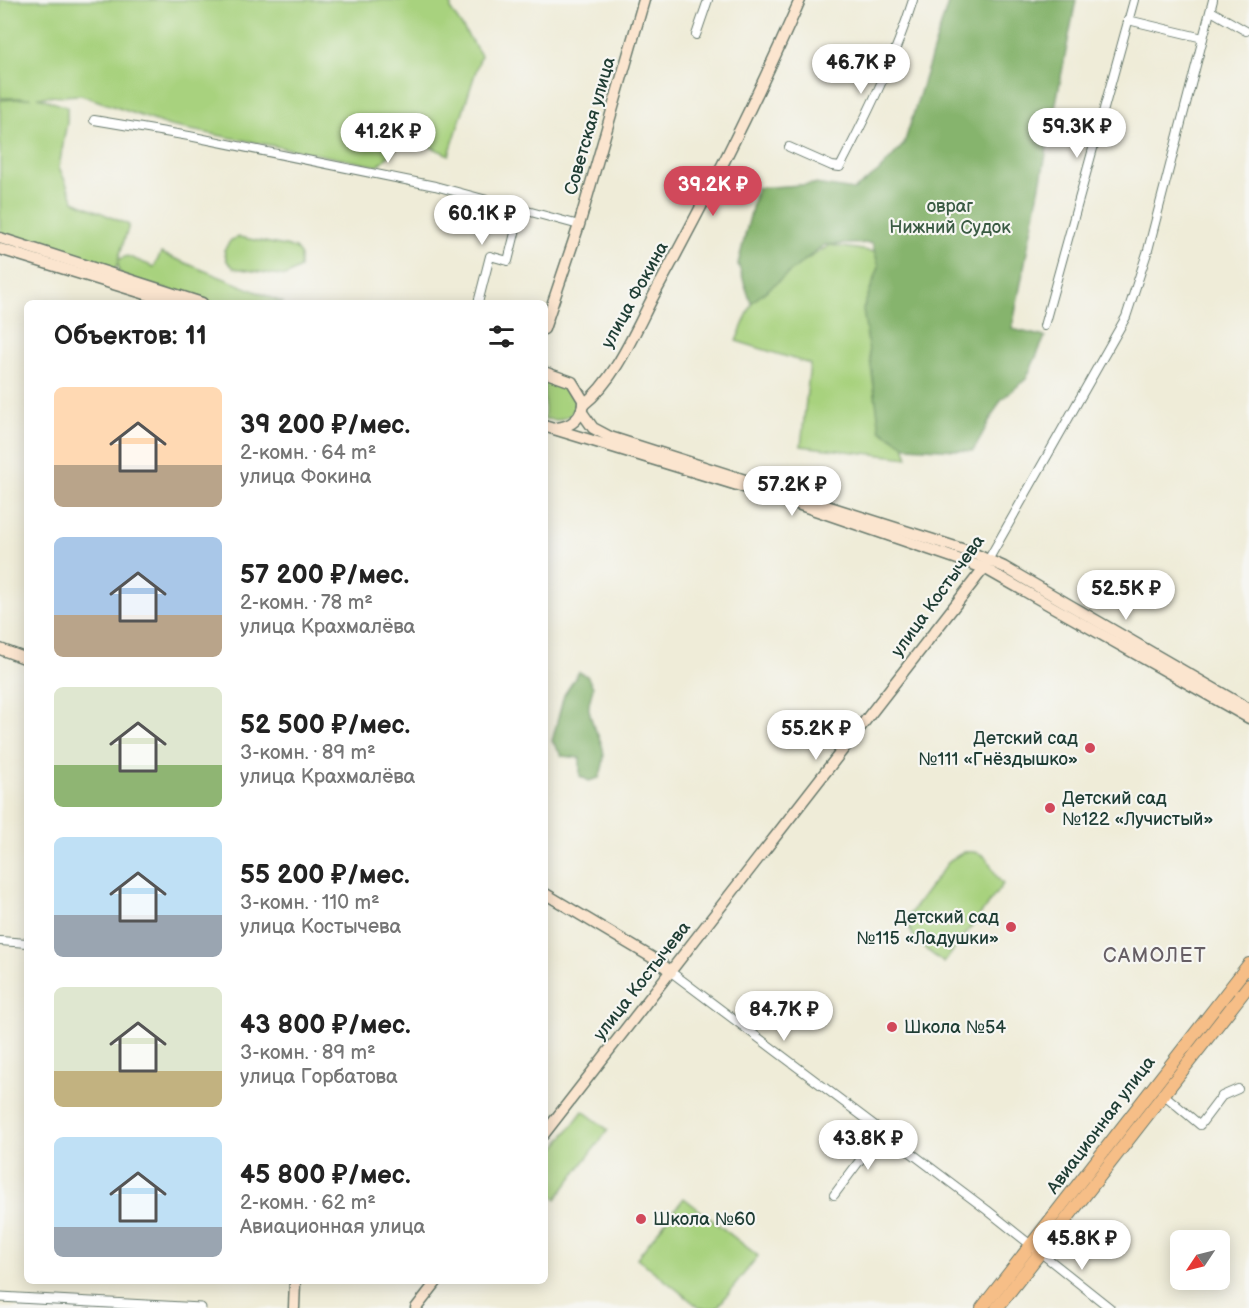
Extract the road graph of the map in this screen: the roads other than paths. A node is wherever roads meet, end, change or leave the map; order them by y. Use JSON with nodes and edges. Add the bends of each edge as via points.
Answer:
{"nodes":[{"id":1,"x":644,"y":0,"type":"edge"},
{"id":2,"x":708,"y":0,"type":"edge"},
{"id":3,"x":800,"y":0,"type":"edge"},
{"id":4,"x":913,"y":0,"type":"edge"},
{"id":5,"x":1134,"y":0,"type":"edge"},
{"id":6,"x":1213,"y":0,"type":"edge"},
{"id":7,"x":1211,"y":11,"type":"junction"},
{"id":8,"x":1128,"y":20,"type":"junction"},
{"id":9,"x":1246,"y":31,"type":"dead end"},
{"id":10,"x":696,"y":34,"type":"dead end"},
{"id":11,"x":1203,"y":38,"type":"junction"},
{"id":12,"x":94,"y":120,"type":"dead end"},
{"id":13,"x":789,"y":147,"type":"dead end"},
{"id":14,"x":521,"y":210,"type":"junction"},
{"id":15,"x":579,"y":225,"type":"junction"},
{"id":16,"x":0,"y":239,"type":"edge"},
{"id":17,"x":0,"y":249,"type":"edge"},
{"id":18,"x":166,"y":300,"type":"edge"},
{"id":19,"x":192,"y":300,"type":"edge"},
{"id":20,"x":478,"y":300,"type":"edge"},
{"id":21,"x":548,"y":317,"type":"edge"},
{"id":22,"x":1044,"y":326,"type":"dead end"},
{"id":23,"x":548,"y":373,"type":"edge"},
{"id":24,"x":582,"y":408,"type":"junction"},
{"id":25,"x":550,"y":427,"type":"edge"},
{"id":26,"x":986,"y":564,"type":"junction"},
{"id":27,"x":0,"y":649,"type":"edge"},
{"id":28,"x":24,"y":657,"type":"edge"},
{"id":29,"x":1249,"y":709,"type":"edge"},
{"id":30,"x":1249,"y":718,"type":"edge"},
{"id":31,"x":548,"y":895,"type":"edge"},
{"id":32,"x":0,"y":941,"type":"edge"},
{"id":33,"x":24,"y":943,"type":"edge"},
{"id":34,"x":1249,"y":964,"type":"edge"},
{"id":35,"x":671,"y":972,"type":"junction"},
{"id":36,"x":1249,"y":985,"type":"edge"},
{"id":37,"x":1238,"y":1089,"type":"dead end"},
{"id":38,"x":1159,"y":1090,"type":"junction"},
{"id":39,"x":548,"y":1129,"type":"edge"},
{"id":40,"x":881,"y":1132,"type":"junction"},
{"id":41,"x":834,"y":1195,"type":"dead end"},
{"id":42,"x":1035,"y":1250,"type":"junction"},
{"id":43,"x":289,"y":1284,"type":"edge"},
{"id":44,"x":295,"y":1284,"type":"edge"},
{"id":45,"x":435,"y":1284,"type":"edge"},
{"id":46,"x":0,"y":1297,"type":"edge"},
{"id":47,"x":201,"y":1308,"type":"edge"},
{"id":48,"x":288,"y":1308,"type":"edge"},
{"id":49,"x":294,"y":1308,"type":"edge"},
{"id":50,"x":416,"y":1308,"type":"edge"},
{"id":51,"x":982,"y":1308,"type":"edge"},
{"id":52,"x":997,"y":1308,"type":"edge"},
{"id":53,"x":1110,"y":1308,"type":"edge"}],
"edges":[{"from":1,"to":15,"type":"main road","name":"Советская улица"},
{"from":2,"to":10,"type":"street"},
{"from":3,"to":24,"type":"main road","name":"улица Фокина","via":[[715,182],[621,355]]},
{"from":4,"to":13,"type":"street","via":[[863,122],[840,167]]},
{"from":5,"to":8,"type":"street"},
{"from":6,"to":7,"type":"street","name":"улица Костычева"},
{"from":7,"to":9,"type":"street"},
{"from":7,"to":11,"type":"street","name":"улица Костычева"},
{"from":8,"to":11,"type":"street"},
{"from":8,"to":22,"type":"street"},
{"from":11,"to":26,"type":"street","name":"улица Костычева","via":[[1148,250],[1126,317]]},
{"from":12,"to":14,"type":"street","via":[[435,186]]},
{"from":14,"to":15,"type":"street"},
{"from":14,"to":20,"type":"street","via":[[508,261],[490,256]]},
{"from":15,"to":21,"type":"main road","name":"Советская улица"},
{"from":16,"to":19,"type":"main road"},
{"from":17,"to":18,"type":"main road"},
{"from":23,"to":24,"type":"main road","via":[[572,382],[581,392]]},
{"from":24,"to":25,"type":"main road","name":"улица Фокина","via":[[572,423]]},
{"from":24,"to":26,"type":"main road","via":[[598,432],[924,536]]},
{"from":25,"to":26,"type":"main road"},
{"from":26,"to":29,"type":"main road"},
{"from":26,"to":30,"type":"main road"},
{"from":26,"to":35,"type":"main road","name":"улица Костычева"},
{"from":27,"to":28,"type":"main road"},
{"from":31,"to":35,"type":"main road"},
{"from":32,"to":33,"type":"street"},
{"from":34,"to":38,"type":"main road","name":"Авиационная улица"},
{"from":35,"to":39,"type":"main road","name":"улица Костычева"},
{"from":35,"to":40,"type":"street"},
{"from":36,"to":38,"type":"main road","name":"Авиационная улица"},
{"from":37,"to":38,"type":"street","via":[[1222,1096],[1200,1125]]},
{"from":38,"to":42,"type":"main road","name":"Авиационная улица"},
{"from":40,"to":41,"type":"street"},
{"from":40,"to":42,"type":"street"},
{"from":42,"to":51,"type":"main road","name":"Авиационная улица"},
{"from":42,"to":52,"type":"main road","name":"Авиационная улица"},
{"from":42,"to":53,"type":"street"},
{"from":43,"to":48,"type":"main road"},
{"from":44,"to":49,"type":"main road"},
{"from":45,"to":50,"type":"main road"},
{"from":46,"to":47,"type":"street"}]}
